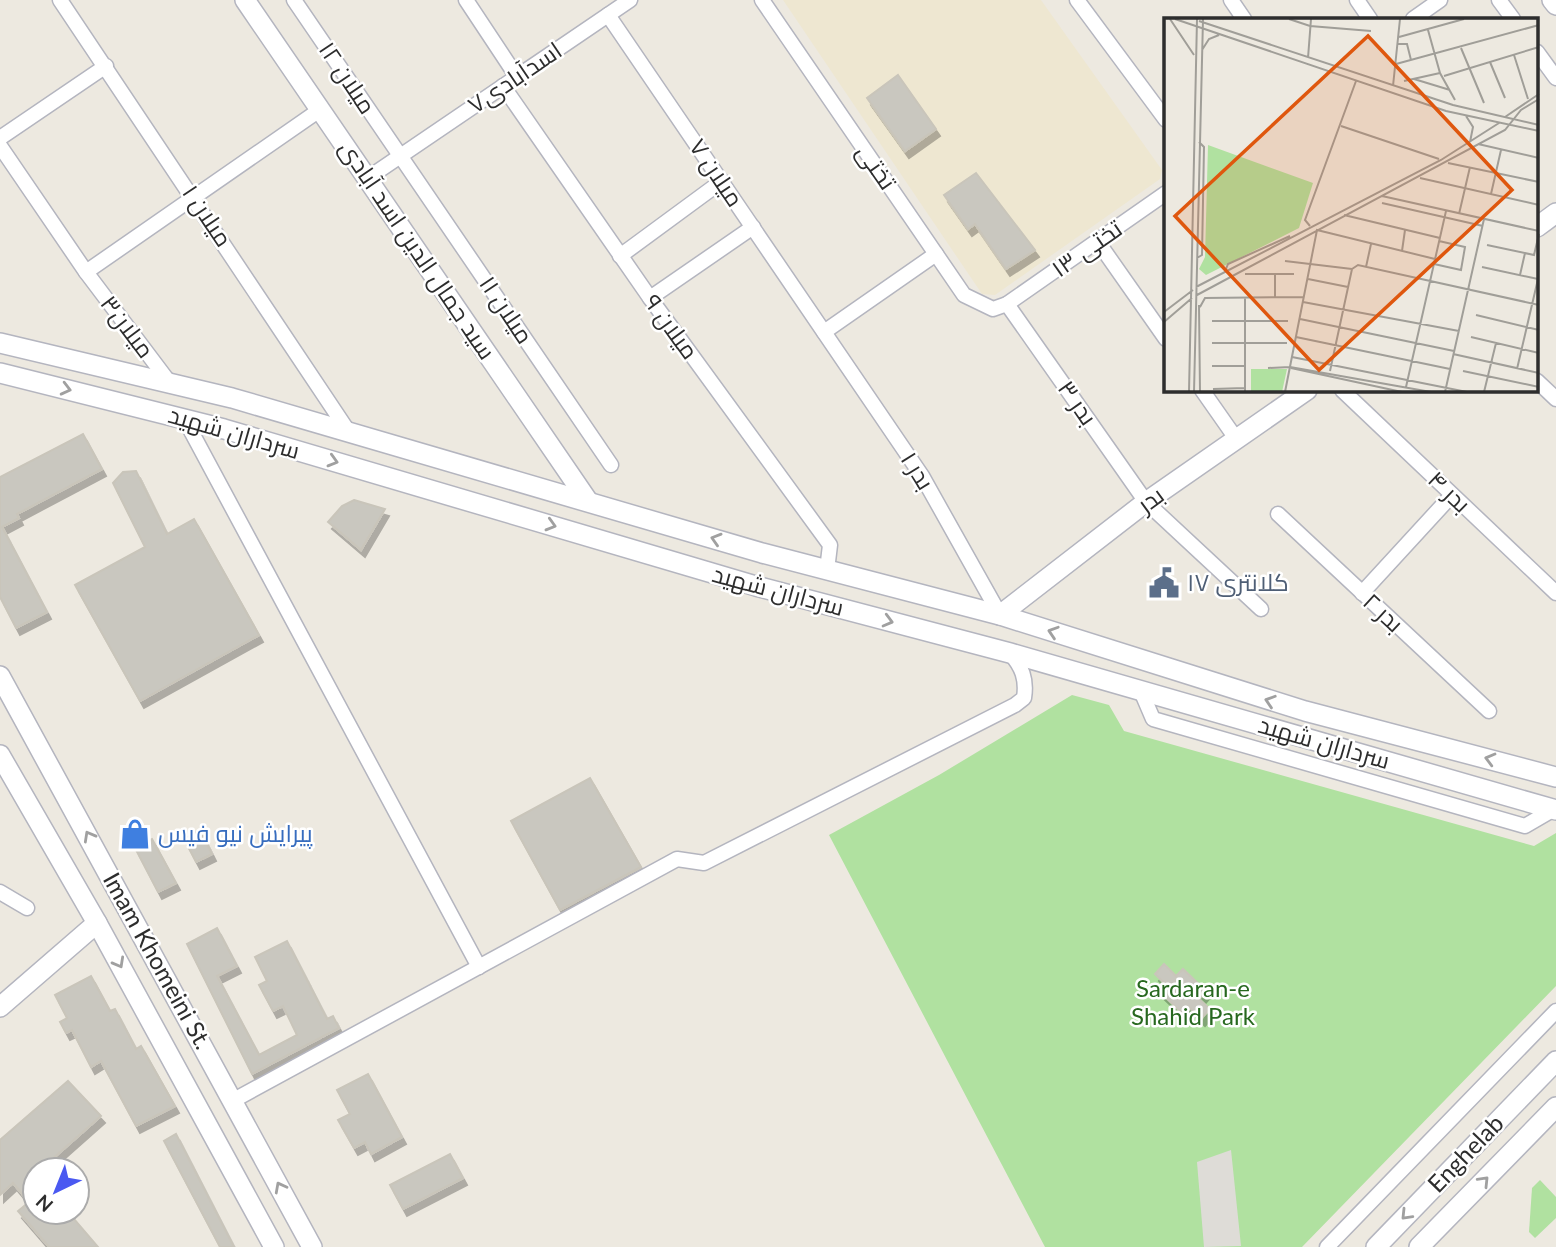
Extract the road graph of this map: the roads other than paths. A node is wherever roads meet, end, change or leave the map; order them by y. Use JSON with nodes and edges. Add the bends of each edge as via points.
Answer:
{"nodes":[{"id":1,"x":60,"y":0,"type":"edge"},
{"id":2,"x":245,"y":0,"type":"edge"},
{"id":3,"x":294,"y":0,"type":"edge"},
{"id":4,"x":466,"y":0,"type":"edge"},
{"id":5,"x":630,"y":0,"type":"edge"},
{"id":6,"x":762,"y":0,"type":"edge"},
{"id":7,"x":1077,"y":0,"type":"edge"},
{"id":8,"x":1231,"y":0,"type":"edge"},
{"id":9,"x":1357,"y":0,"type":"edge"},
{"id":10,"x":1440,"y":0,"type":"edge"},
{"id":11,"x":1499,"y":0,"type":"edge"},
{"id":12,"x":1552,"y":0,"type":"edge"},
{"id":13,"x":1556,"y":5,"type":"edge"},
{"id":14,"x":608,"y":15,"type":"junction"},
{"id":15,"x":1243,"y":18,"type":"edge"},
{"id":16,"x":1369,"y":18,"type":"edge"},
{"id":17,"x":1414,"y":18,"type":"edge"},
{"id":18,"x":1512,"y":18,"type":"edge"},
{"id":19,"x":1538,"y":53,"type":"edge"},
{"id":20,"x":106,"y":66,"type":"junction"},
{"id":21,"x":517,"y":76,"type":"junction"},
{"id":22,"x":1556,"y":78,"type":"edge"},
{"id":23,"x":503,"y":86,"type":"junction"},
{"id":24,"x":321,"y":109,"type":"junction"},
{"id":25,"x":1164,"y":117,"type":"edge"},
{"id":26,"x":0,"y":138,"type":"edge"},
{"id":27,"x":0,"y":146,"type":"edge"},
{"id":28,"x":401,"y":155,"type":"junction"},
{"id":29,"x":368,"y":178,"type":"junction"},
{"id":30,"x":722,"y":181,"type":"junction"},
{"id":31,"x":1164,"y":194,"type":"edge"},
{"id":32,"x":195,"y":197,"type":"junction"},
{"id":33,"x":1556,"y":213,"type":"edge"},
{"id":34,"x":1538,"y":225,"type":"edge"},
{"id":35,"x":753,"y":227,"type":"junction"},
{"id":36,"x":1098,"y":242,"type":"junction"},
{"id":37,"x":936,"y":254,"type":"junction"},
{"id":38,"x":620,"y":256,"type":"junction"},
{"id":39,"x":86,"y":272,"type":"junction"},
{"id":40,"x":650,"y":298,"type":"junction"},
{"id":41,"x":1007,"y":304,"type":"junction"},
{"id":42,"x":824,"y":332,"type":"junction"},
{"id":43,"x":1164,"y":336,"type":"edge"},
{"id":44,"x":0,"y":343,"type":"edge"},
{"id":45,"x":1,"y":374,"type":"edge"},
{"id":46,"x":169,"y":382,"type":"junction"},
{"id":47,"x":1538,"y":382,"type":"edge"},
{"id":48,"x":1203,"y":392,"type":"edge"},
{"id":49,"x":1304,"y":392,"type":"edge"},
{"id":50,"x":1344,"y":392,"type":"edge"},
{"id":51,"x":232,"y":398,"type":"junction"},
{"id":52,"x":1556,"y":400,"type":"edge"},
{"id":53,"x":184,"y":418,"type":"junction"},
{"id":54,"x":224,"y":429,"type":"junction"},
{"id":55,"x":351,"y":434,"type":"junction"},
{"id":56,"x":1237,"y":440,"type":"junction"},
{"id":57,"x":611,"y":465,"type":"dead end"},
{"id":58,"x":1452,"y":495,"type":"junction"},
{"id":59,"x":588,"y":501,"type":"junction"},
{"id":60,"x":1146,"y":502,"type":"junction"},
{"id":61,"x":1278,"y":514,"type":"dead end"},
{"id":62,"x":762,"y":553,"type":"junction"},
{"id":63,"x":827,"y":570,"type":"junction"},
{"id":64,"x":756,"y":586,"type":"junction"},
{"id":65,"x":1362,"y":593,"type":"junction"},
{"id":66,"x":1556,"y":593,"type":"edge"},
{"id":67,"x":1261,"y":609,"type":"dead end"},
{"id":68,"x":1000,"y":615,"type":"junction"},
{"id":69,"x":1010,"y":653,"type":"junction"},
{"id":70,"x":0,"y":676,"type":"edge"},
{"id":71,"x":1489,"y":711,"type":"dead end"},
{"id":72,"x":0,"y":755,"type":"edge"},
{"id":73,"x":1556,"y":776,"type":"edge"},
{"id":74,"x":1555,"y":809,"type":"edge"},
{"id":75,"x":0,"y":892,"type":"edge"},
{"id":76,"x":27,"y":908,"type":"dead end"},
{"id":77,"x":97,"y":923,"type":"junction"},
{"id":78,"x":479,"y":967,"type":"junction"},
{"id":79,"x":0,"y":1006,"type":"edge"},
{"id":80,"x":1556,"y":1011,"type":"edge"},
{"id":81,"x":1556,"y":1061,"type":"edge"},
{"id":82,"x":218,"y":1070,"type":"junction"},
{"id":83,"x":188,"y":1087,"type":"junction"},
{"id":84,"x":234,"y":1100,"type":"junction"},
{"id":85,"x":1556,"y":1107,"type":"edge"},
{"id":86,"x":274,"y":1247,"type":"edge"},
{"id":87,"x":312,"y":1247,"type":"edge"},
{"id":88,"x":1327,"y":1247,"type":"edge"},
{"id":89,"x":1376,"y":1247,"type":"edge"},
{"id":90,"x":1419,"y":1247,"type":"edge"}],
"edges":[{"from":1,"to":20,"type":"street","name":"میلان ۱"},
{"from":2,"to":24,"type":"street","name":"سید جمال الدین اسد آبادی"},
{"from":3,"to":28,"type":"street","name":"میلان ۱۲"},
{"from":4,"to":21,"type":"street"},
{"from":5,"to":14,"type":"street","name":"اسدآبادی۷"},
{"from":6,"to":37,"type":"street","name":"تختی"},
{"from":7,"to":25,"type":"street"},
{"from":8,"to":15,"type":"street"},
{"from":9,"to":16,"type":"street"},
{"from":10,"to":17,"type":"street"},
{"from":11,"to":18,"type":"street"},
{"from":12,"to":13,"type":"street"},
{"from":14,"to":21,"type":"street","name":"اسدآبادی۷"},
{"from":14,"to":30,"type":"street","name":"میلان ۷"},
{"from":19,"to":22,"type":"street"},
{"from":20,"to":26,"type":"street"},
{"from":20,"to":32,"type":"street","name":"میلان ۱"},
{"from":21,"to":23,"type":"street","name":"اسدآبادی۷"},
{"from":23,"to":28,"type":"street","name":"اسدآبادی۷"},
{"from":23,"to":38,"type":"street","name":"میلان ۹"},
{"from":24,"to":29,"type":"street","name":"سید جمال الدین اسد آبادی"},
{"from":24,"to":32,"type":"street"},
{"from":27,"to":39,"type":"street","name":"میلان۳"},
{"from":28,"to":29,"type":"street","name":"اسدآبادی۷"},
{"from":28,"to":57,"type":"street","name":"میلان ۱۱"},
{"from":29,"to":59,"type":"street","name":"سید جمال الدین اسد آبادی"},
{"from":30,"to":35,"type":"street","name":"میلان ۷"},
{"from":30,"to":38,"type":"street"},
{"from":31,"to":36,"type":"street","name":"تختی ۱۳"},
{"from":32,"to":39,"type":"street"},
{"from":32,"to":55,"type":"street","name":"میلان ۱"},
{"from":33,"to":34,"type":"street"},
{"from":35,"to":40,"type":"street"},
{"from":35,"to":42,"type":"street","name":"میلان ۷"},
{"from":36,"to":41,"type":"street","name":"تختی ۱۳"},
{"from":36,"to":43,"type":"street"},
{"from":37,"to":41,"type":"street","name":"تختی","via":[[964,295],[993,309]]},
{"from":37,"to":42,"type":"street"},
{"from":38,"to":40,"type":"street","name":"میلان ۹"},
{"from":39,"to":46,"type":"street","name":"میلان۳"},
{"from":40,"to":63,"type":"street","name":"میلان ۹","via":[[830,545]]},
{"from":41,"to":60,"type":"street","name":"بدر ۳"},
{"from":42,"to":68,"type":"street","name":"بدر ۱","via":[[922,476]]},
{"from":44,"to":46,"type":"street","name":"سرداران شهید"},
{"from":45,"to":53,"type":"street","name":"سرداران شهید","one_way":true},
{"from":46,"to":51,"type":"street","name":"سرداران شهید"},
{"from":47,"to":52,"type":"street"},
{"from":48,"to":56,"type":"street"},
{"from":49,"to":56,"type":"street","name":"بدر"},
{"from":50,"to":58,"type":"street","name":"بدر ۴"},
{"from":51,"to":54,"type":"street"},
{"from":51,"to":55,"type":"street","name":"سرداران شهید"},
{"from":53,"to":54,"type":"street","name":"سرداران شهید"},
{"from":53,"to":78,"type":"street"},
{"from":54,"to":64,"type":"street","name":"سرداران شهید","one_way":true},
{"from":55,"to":59,"type":"street","name":"سرداران شهید"},
{"from":56,"to":60,"type":"street","name":"بدر"},
{"from":58,"to":65,"type":"street"},
{"from":58,"to":66,"type":"street","name":"بدر ۴"},
{"from":62,"to":59,"type":"street","name":"سرداران شهید","one_way":true},
{"from":60,"to":67,"type":"street","name":"بدر ۳"},
{"from":60,"to":68,"type":"street","name":"بدر"},
{"from":61,"to":65,"type":"street","name":"بدر ۲"},
{"from":62,"to":63,"type":"street","name":"سرداران شهید"},
{"from":62,"to":64,"type":"street"},
{"from":63,"to":68,"type":"street","name":"سرداران شهید"},
{"from":64,"to":69,"type":"street","name":"سرداران شهید","one_way":true},
{"from":65,"to":71,"type":"street","name":"بدر ۲"},
{"from":73,"to":68,"type":"street","name":"سرداران شهید","one_way":true,"via":[[1305,712]]},
{"from":69,"to":74,"type":"street","name":"سرداران شهید"},
{"from":69,"to":78,"type":"street","via":[[1022,669],[1026,685],[1024,698],[1015,705],[704,863],[677,859]]},
{"from":82,"to":70,"type":"street","name":"Imam Khomeini St.","one_way":true},
{"from":72,"to":77,"type":"street","name":"Imam Khomeini St."},
{"from":75,"to":76,"type":"street"},
{"from":77,"to":79,"type":"street"},
{"from":77,"to":83,"type":"street","name":"Imam Khomeini St.","one_way":true},
{"from":78,"to":84,"type":"street"},
{"from":80,"to":88,"type":"street"},
{"from":81,"to":89,"type":"street","name":"Enghelab","one_way":true},
{"from":82,"to":83,"type":"street"},
{"from":82,"to":84,"type":"street","name":"Imam Khomeini St."},
{"from":83,"to":86,"type":"street","name":"Imam Khomeini St."},
{"from":87,"to":84,"type":"street","name":"Imam Khomeini St.","one_way":true},
{"from":90,"to":85,"type":"street","name":"Enghelab","one_way":true}]}
